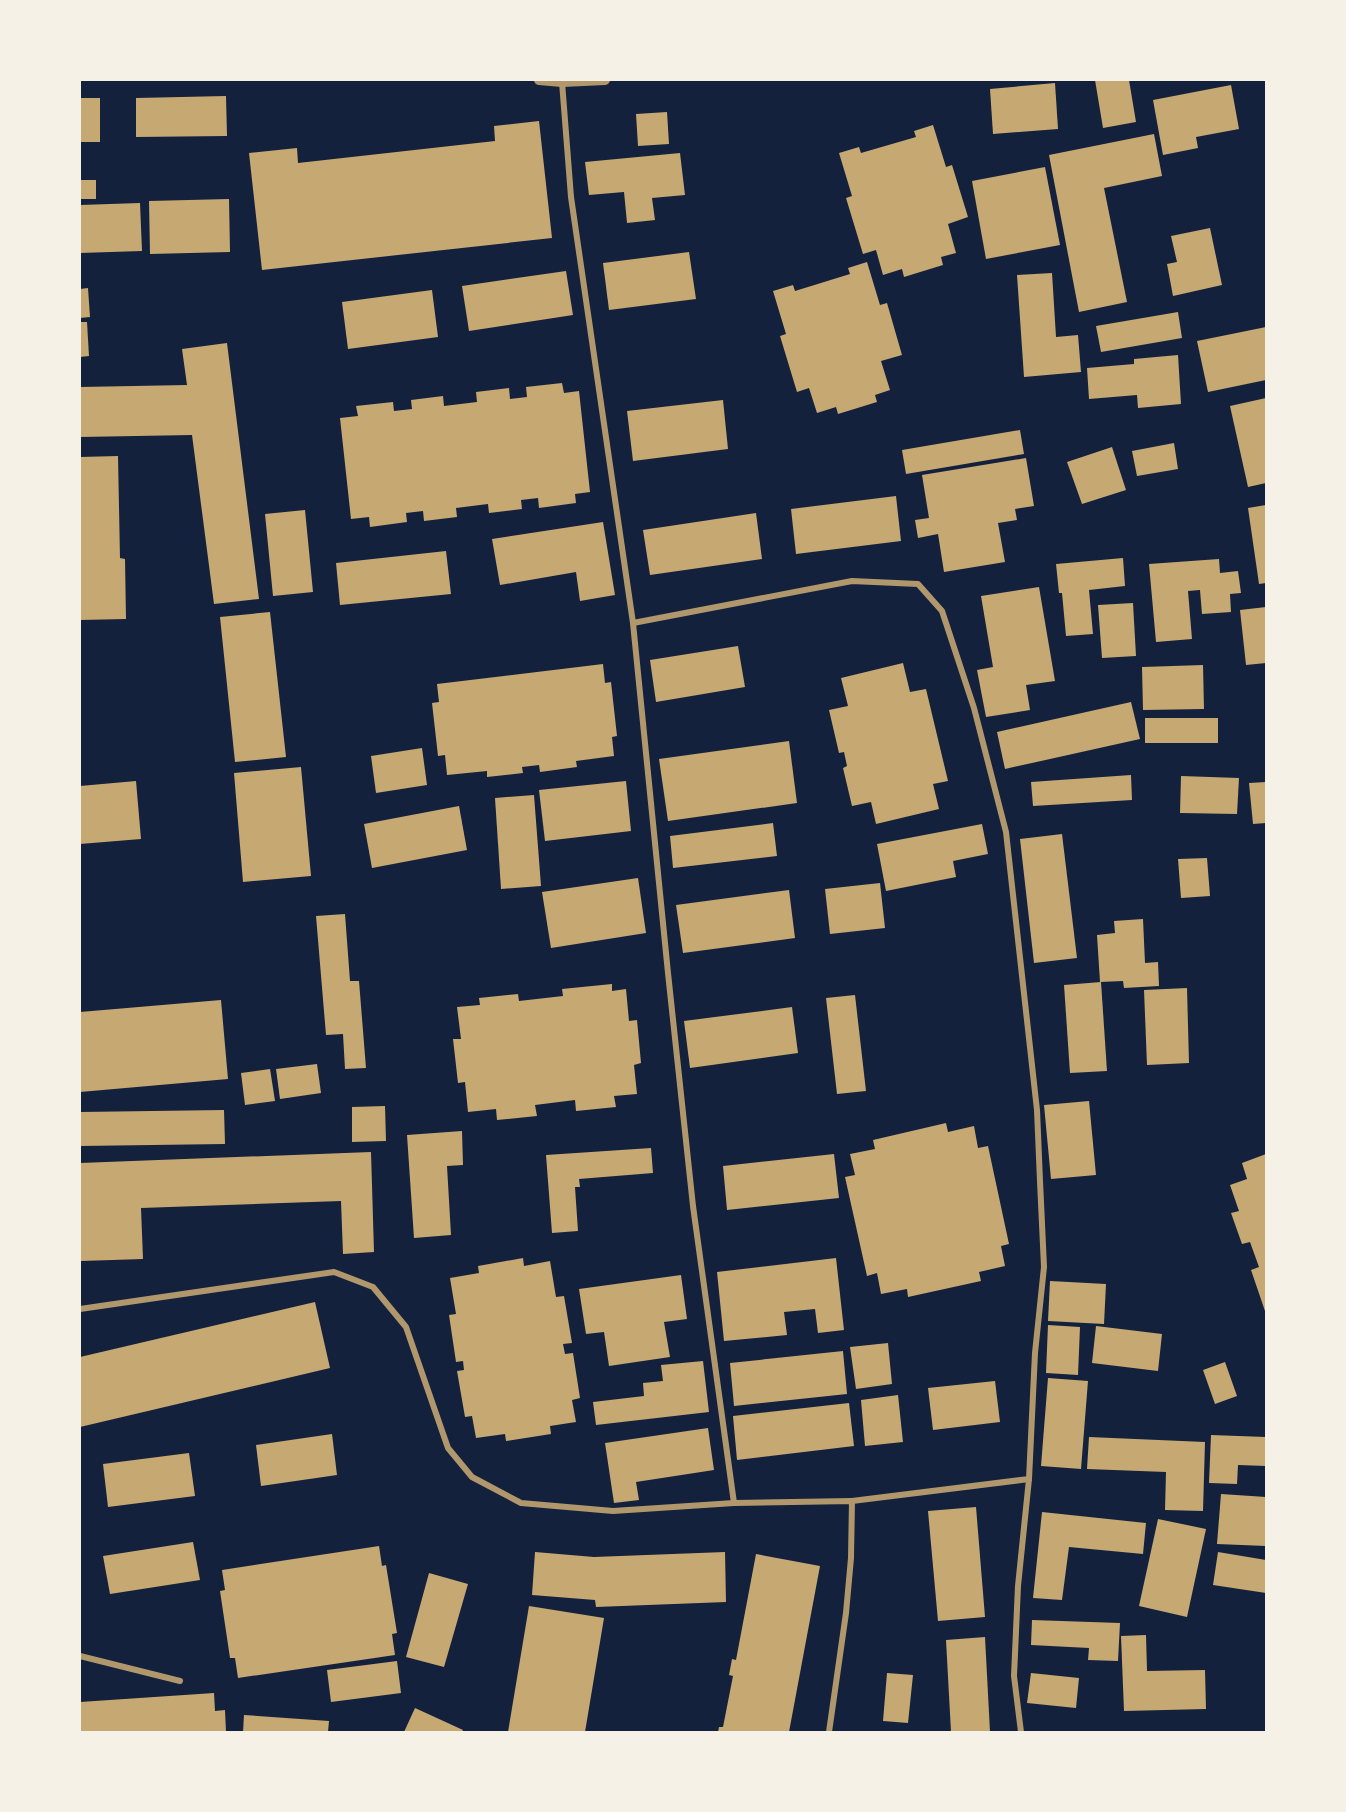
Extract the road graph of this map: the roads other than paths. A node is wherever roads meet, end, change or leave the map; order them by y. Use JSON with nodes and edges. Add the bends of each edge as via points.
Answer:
{"nodes":[{"id":1,"x":539,"y":80,"type":"edge"},
{"id":2,"x":604,"y":80,"type":"edge"},
{"id":3,"x":562,"y":82,"type":"junction"},
{"id":4,"x":633,"y":622,"type":"junction"},
{"id":5,"x":80,"y":1309,"type":"edge"},
{"id":6,"x":1029,"y":1479,"type":"junction"},
{"id":7,"x":852,"y":1501,"type":"junction"},
{"id":8,"x":734,"y":1503,"type":"junction"},
{"id":9,"x":80,"y":1656,"type":"edge"},
{"id":10,"x":180,"y":1681,"type":"dead end"},
{"id":11,"x":830,"y":1732,"type":"edge"},
{"id":12,"x":1021,"y":1732,"type":"edge"}],
"edges":[{"from":1,"to":3,"type":"street"},
{"from":2,"to":3,"type":"street"},
{"from":3,"to":4,"type":"street","via":[[572,197]]},
{"from":4,"to":6,"type":"street","via":[[852,581],[918,584],[942,611],[974,708],[1006,832],[1037,1110],[1044,1266]]},
{"from":4,"to":8,"type":"street","via":[[691,1183]]},
{"from":5,"to":8,"type":"street","via":[[334,1272],[373,1287],[406,1327],[448,1448],[472,1477],[521,1503],[613,1511]]},
{"from":6,"to":7,"type":"street"},
{"from":6,"to":12,"type":"street","via":[[1014,1676]]},
{"from":7,"to":8,"type":"street"},
{"from":7,"to":11,"type":"street","via":[[846,1613]]},
{"from":9,"to":10,"type":"street"}]}
